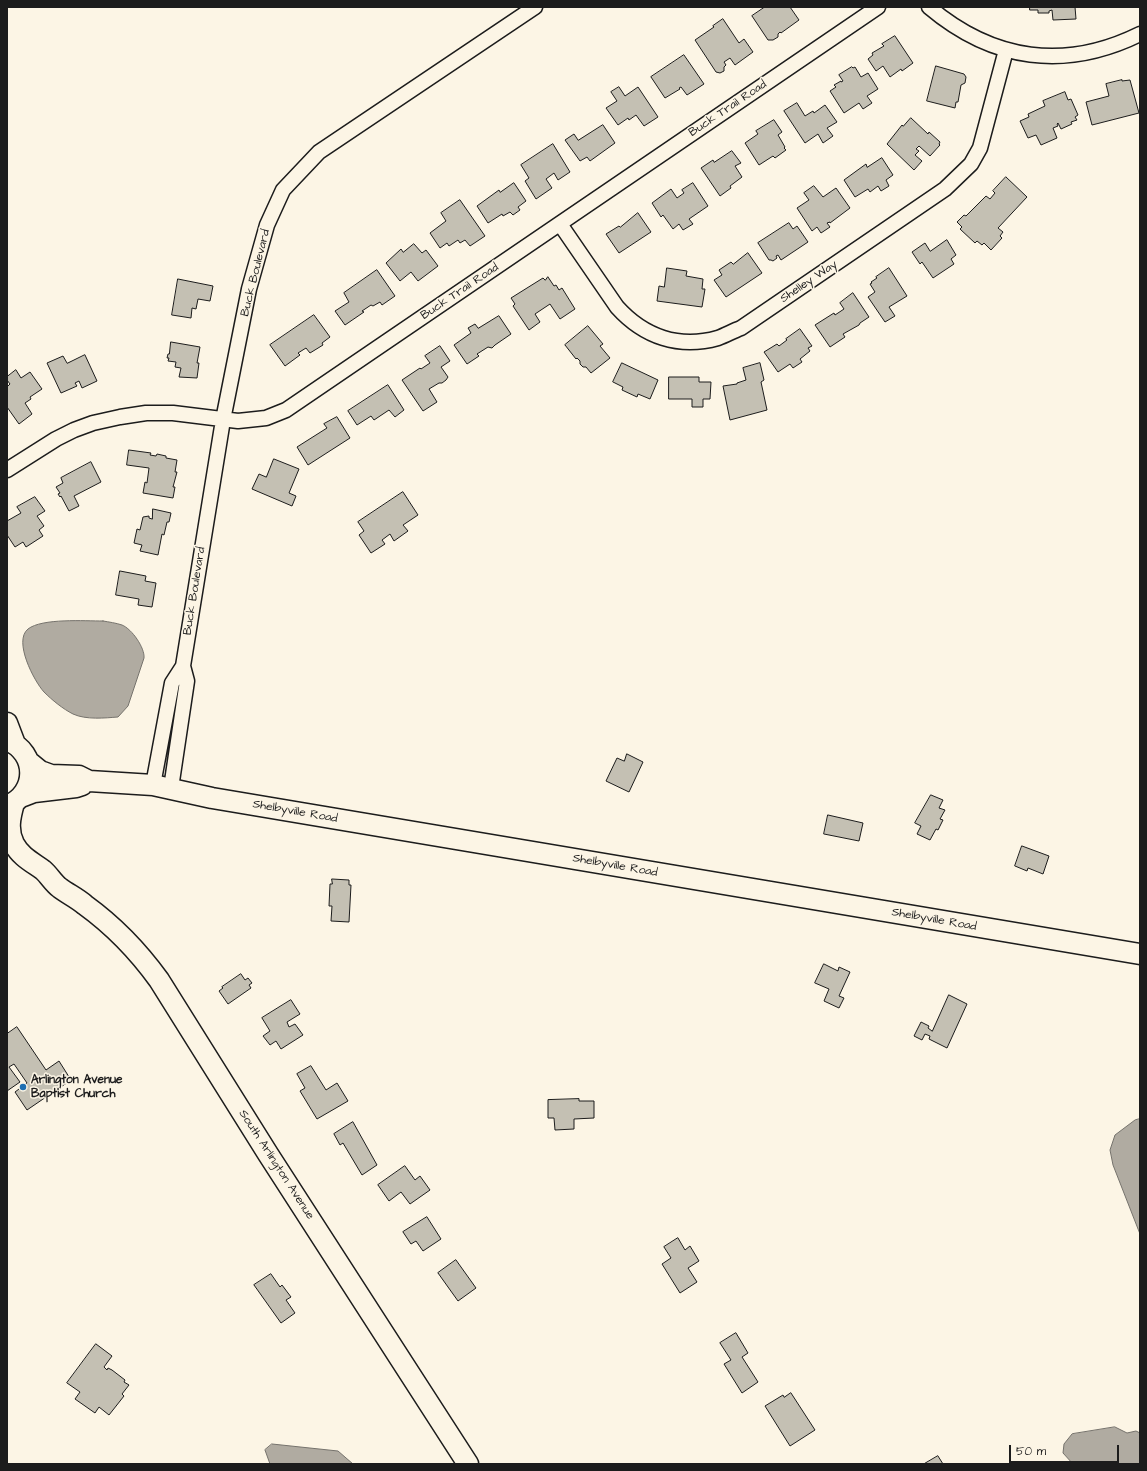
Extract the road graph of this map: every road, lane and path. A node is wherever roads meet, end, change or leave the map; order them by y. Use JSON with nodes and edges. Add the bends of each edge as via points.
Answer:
{"nodes":[{"id":1,"x":535,"y":7,"type":"edge"},
{"id":2,"x":878,"y":7,"type":"edge"},
{"id":3,"x":929,"y":7,"type":"edge"},
{"id":4,"x":1140,"y":34,"type":"edge"},
{"id":5,"x":1006,"y":50,"type":"junction"},
{"id":6,"x":560,"y":224,"type":"junction"},
{"id":7,"x":223,"y":420,"type":"junction"},
{"id":8,"x":7,"y":470,"type":"edge"},
{"id":9,"x":7,"y":724,"type":"edge"},
{"id":10,"x":11,"y":742,"type":"edge"},
{"id":11,"x":29,"y":762,"type":"junction"},
{"id":12,"x":89,"y":781,"type":"junction"},
{"id":13,"x":162,"y":787,"type":"junction"},
{"id":14,"x":14,"y":802,"type":"edge"},
{"id":15,"x":7,"y":855,"type":"edge"},
{"id":16,"x":59,"y":887,"type":"junction"},
{"id":17,"x":1140,"y":954,"type":"edge"},
{"id":18,"x":468,"y":1464,"type":"edge"}],
"edges":[{"from":1,"to":7,"type":"street","name":"Buck Boulevard","via":[[319,152],[283,190],[268,226],[250,289]]},
{"from":2,"to":6,"type":"street","name":"Buck Trail Road"},
{"from":3,"to":5,"type":"street","via":[[965,33]]},
{"from":4,"to":5,"type":"street","via":[[1109,47],[1068,56],[1031,55]]},
{"from":5,"to":6,"type":"street","name":"Shelley Way","via":[[980,148],[960,176],[939,193],[729,334],[700,342],[680,342],[642,329],[617,307]]},
{"from":6,"to":7,"type":"street","name":"Buck Trail Road","via":[[286,410],[266,418]]},
{"from":7,"to":8,"type":"street","name":"Buck Trail Road","via":[[160,412],[93,423],[56,439]]},
{"from":7,"to":13,"type":"street","name":"Buck Boulevard","via":[[183,666],[188,681]]},
{"from":9,"to":10,"type":"main road"},
{"from":10,"to":11,"type":"main road","via":[[22,750]]},
{"from":11,"to":12,"type":"main road","via":[[40,771],[51,775],[79,776]]},
{"from":11,"to":14,"type":"main road","name":"South Arlington Avenue","via":[[29,781],[26,789]]},
{"from":12,"to":13,"type":"main road","name":"Shelbyville Road"},
{"from":12,"to":14,"type":"main road","via":[[76,788],[34,792]]},
{"from":13,"to":17,"type":"main road","name":"Shelbyville Road"},
{"from":14,"to":16,"type":"main road","name":"South Arlington Avenue","via":[[9,828],[14,844],[26,859],[44,871]]},
{"from":15,"to":16,"type":"main road","name":"South Arlington Avenue","via":[[28,875]]},
{"from":16,"to":18,"type":"main road","name":"South Arlington Avenue","via":[[114,928],[159,980]]}]}
